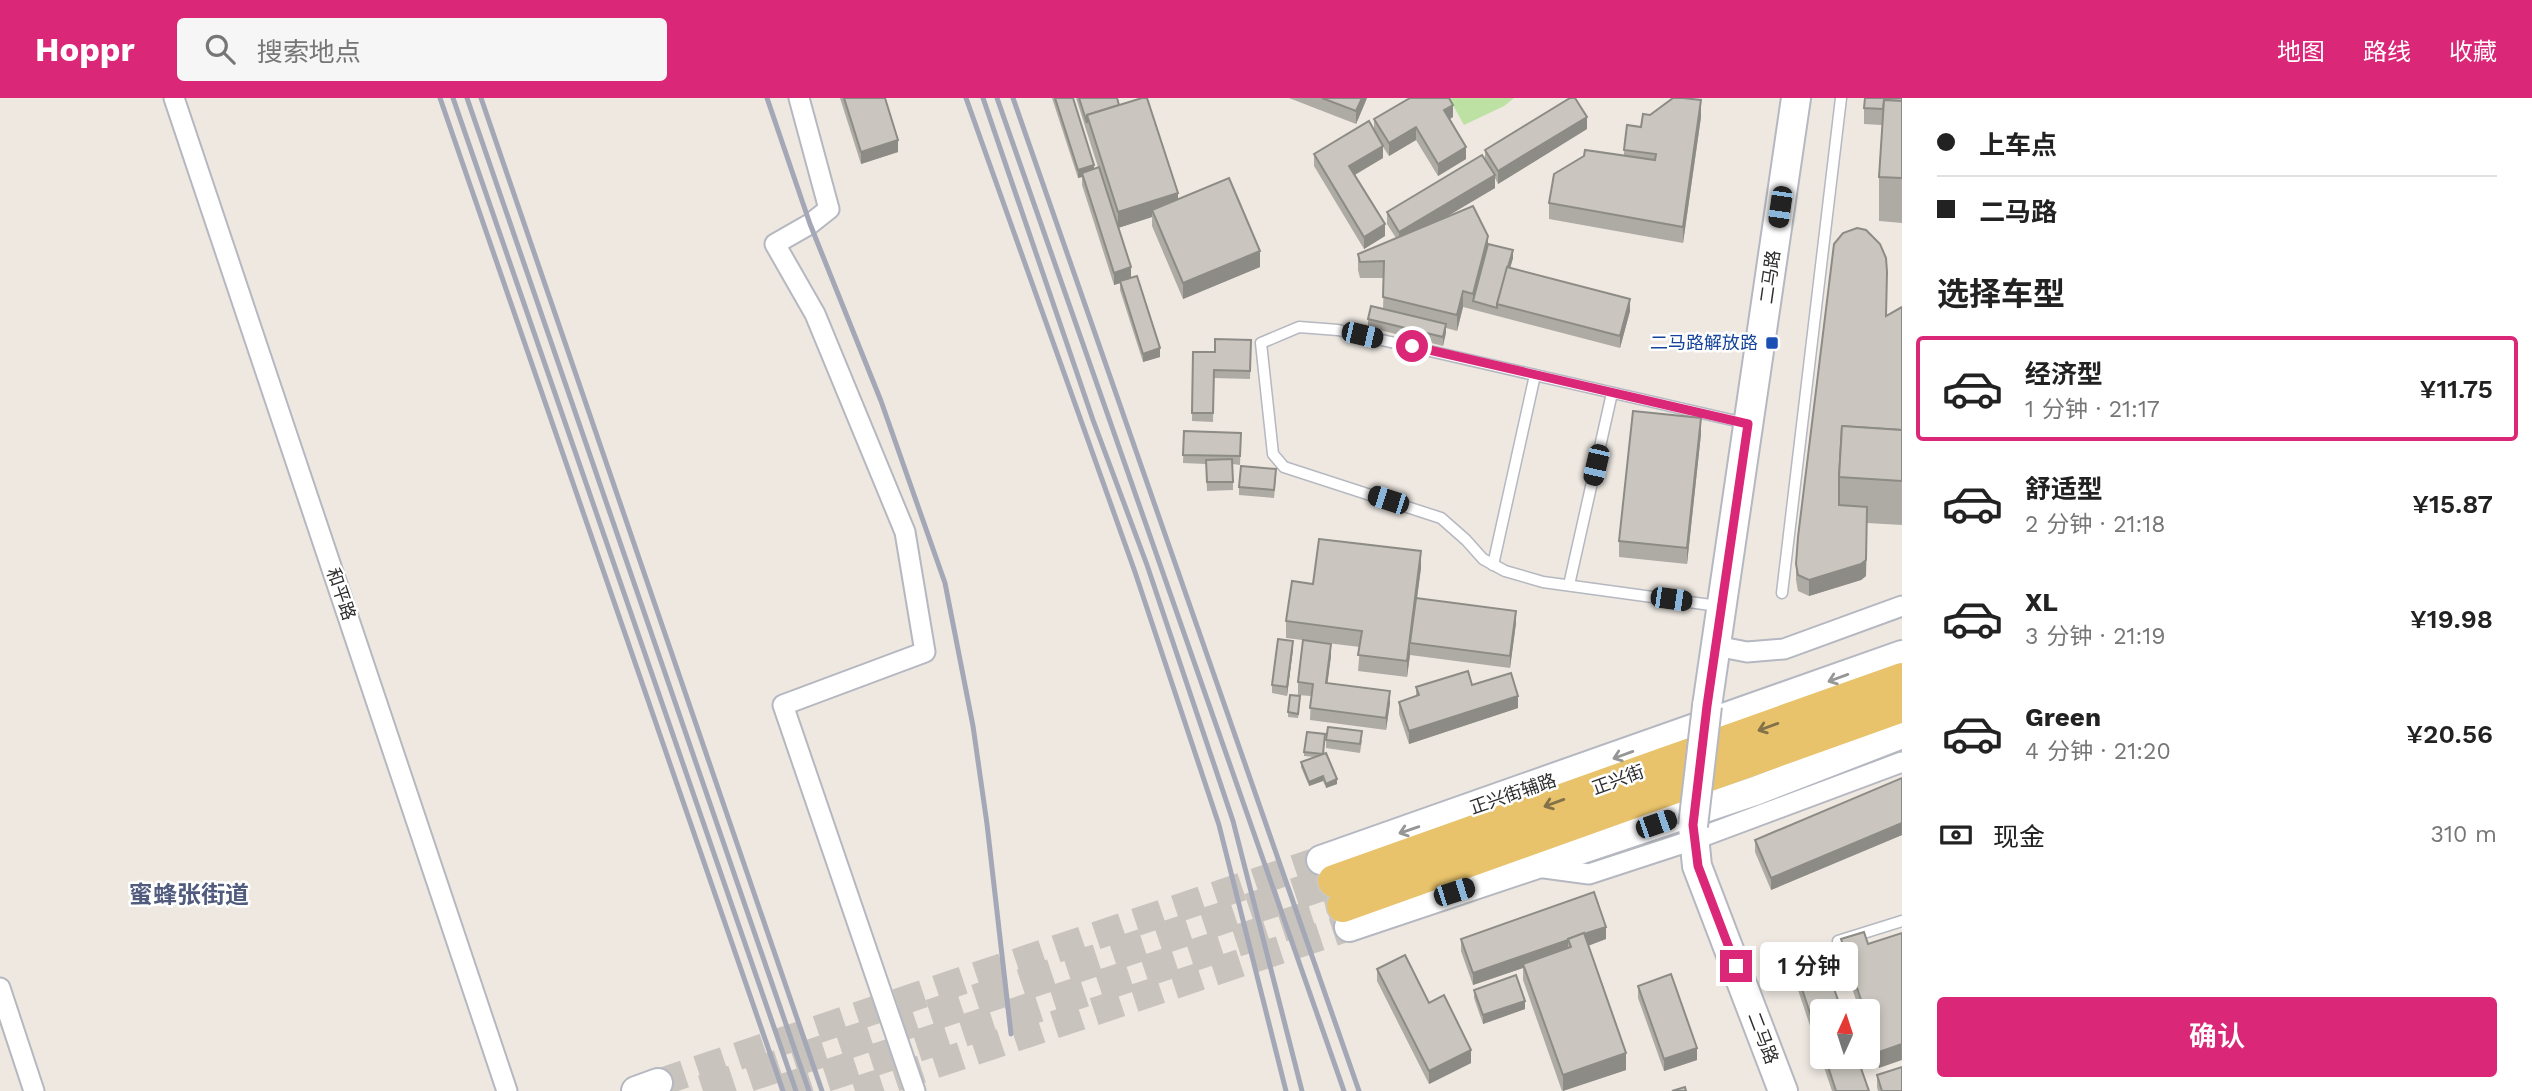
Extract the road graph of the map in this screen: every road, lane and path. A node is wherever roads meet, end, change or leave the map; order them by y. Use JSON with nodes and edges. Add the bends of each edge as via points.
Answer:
{"nodes":[{"id":1,"x":174,"y":98,"type":"edge"},
{"id":2,"x":799,"y":98,"type":"edge"},
{"id":3,"x":1796,"y":98,"type":"edge"},
{"id":4,"x":1841,"y":98,"type":"edge"},
{"id":5,"x":1535,"y":375,"type":"junction"},
{"id":6,"x":1612,"y":393,"type":"junction"},
{"id":7,"x":1748,"y":424,"type":"junction"},
{"id":8,"x":1493,"y":565,"type":"junction"},
{"id":9,"x":1569,"y":585,"type":"junction"},
{"id":10,"x":1782,"y":593,"type":"dead end"},
{"id":11,"x":1722,"y":606,"type":"junction"},
{"id":12,"x":1902,"y":606,"type":"edge"},
{"id":13,"x":1716,"y":646,"type":"junction"},
{"id":14,"x":1902,"y":656,"type":"edge"},
{"id":15,"x":1902,"y":680,"type":"edge"},
{"id":16,"x":1902,"y":706,"type":"edge"},
{"id":17,"x":1902,"y":734,"type":"edge"},
{"id":18,"x":1902,"y":762,"type":"edge"},
{"id":19,"x":1693,"y":833,"type":"junction"},
{"id":20,"x":1533,"y":866,"type":"junction"},
{"id":21,"x":1337,"y":894,"type":"junction"},
{"id":22,"x":1902,"y":921,"type":"edge"},
{"id":23,"x":1838,"y":941,"type":"edge"},
{"id":24,"x":0,"y":988,"type":"edge"},
{"id":25,"x":34,"y":1091,"type":"edge"},
{"id":26,"x":507,"y":1091,"type":"edge"},
{"id":27,"x":915,"y":1091,"type":"edge"},
{"id":28,"x":1783,"y":1091,"type":"edge"}],
"edges":[{"from":1,"to":26,"type":"street","name":"和平路"},
{"from":2,"to":27,"type":"street","via":[[830,209],[775,244],[815,314],[905,533],[925,652],[783,705]]},
{"from":3,"to":7,"type":"street","name":"二马路"},
{"from":4,"to":10,"type":"lane"},
{"from":5,"to":6,"type":"lane"},
{"from":5,"to":8,"type":"lane"},
{"from":5,"to":8,"type":"lane","via":[[1325,328],[1299,327],[1261,343],[1273,454],[1284,467],[1441,518]]},
{"from":6,"to":7,"type":"lane"},
{"from":6,"to":9,"type":"lane"},
{"from":7,"to":11,"type":"street","name":"二马路"},
{"from":8,"to":9,"type":"lane"},
{"from":9,"to":11,"type":"lane"},
{"from":11,"to":13,"type":"street","name":"二马路"},
{"from":12,"to":13,"type":"street","via":[[1784,649],[1747,652]]},
{"from":13,"to":19,"type":"street","name":"二马路","bridge":true},
{"from":14,"to":21,"type":"street","name":"正兴街辅路","one_way":true},
{"from":15,"to":21,"type":"main road","name":"正兴街","one_way":true},
{"from":16,"to":21,"type":"main road","name":"正兴街"},
{"from":17,"to":20,"type":"street","via":[[1755,791]]},
{"from":18,"to":19,"type":"street"},
{"from":19,"to":20,"type":"street","via":[[1590,874]]},
{"from":19,"to":28,"type":"street","name":"二马路","via":[[1698,866]]},
{"from":20,"to":21,"type":"street"},
{"from":22,"to":23,"type":"lane"},
{"from":24,"to":25,"type":"street"}]}
